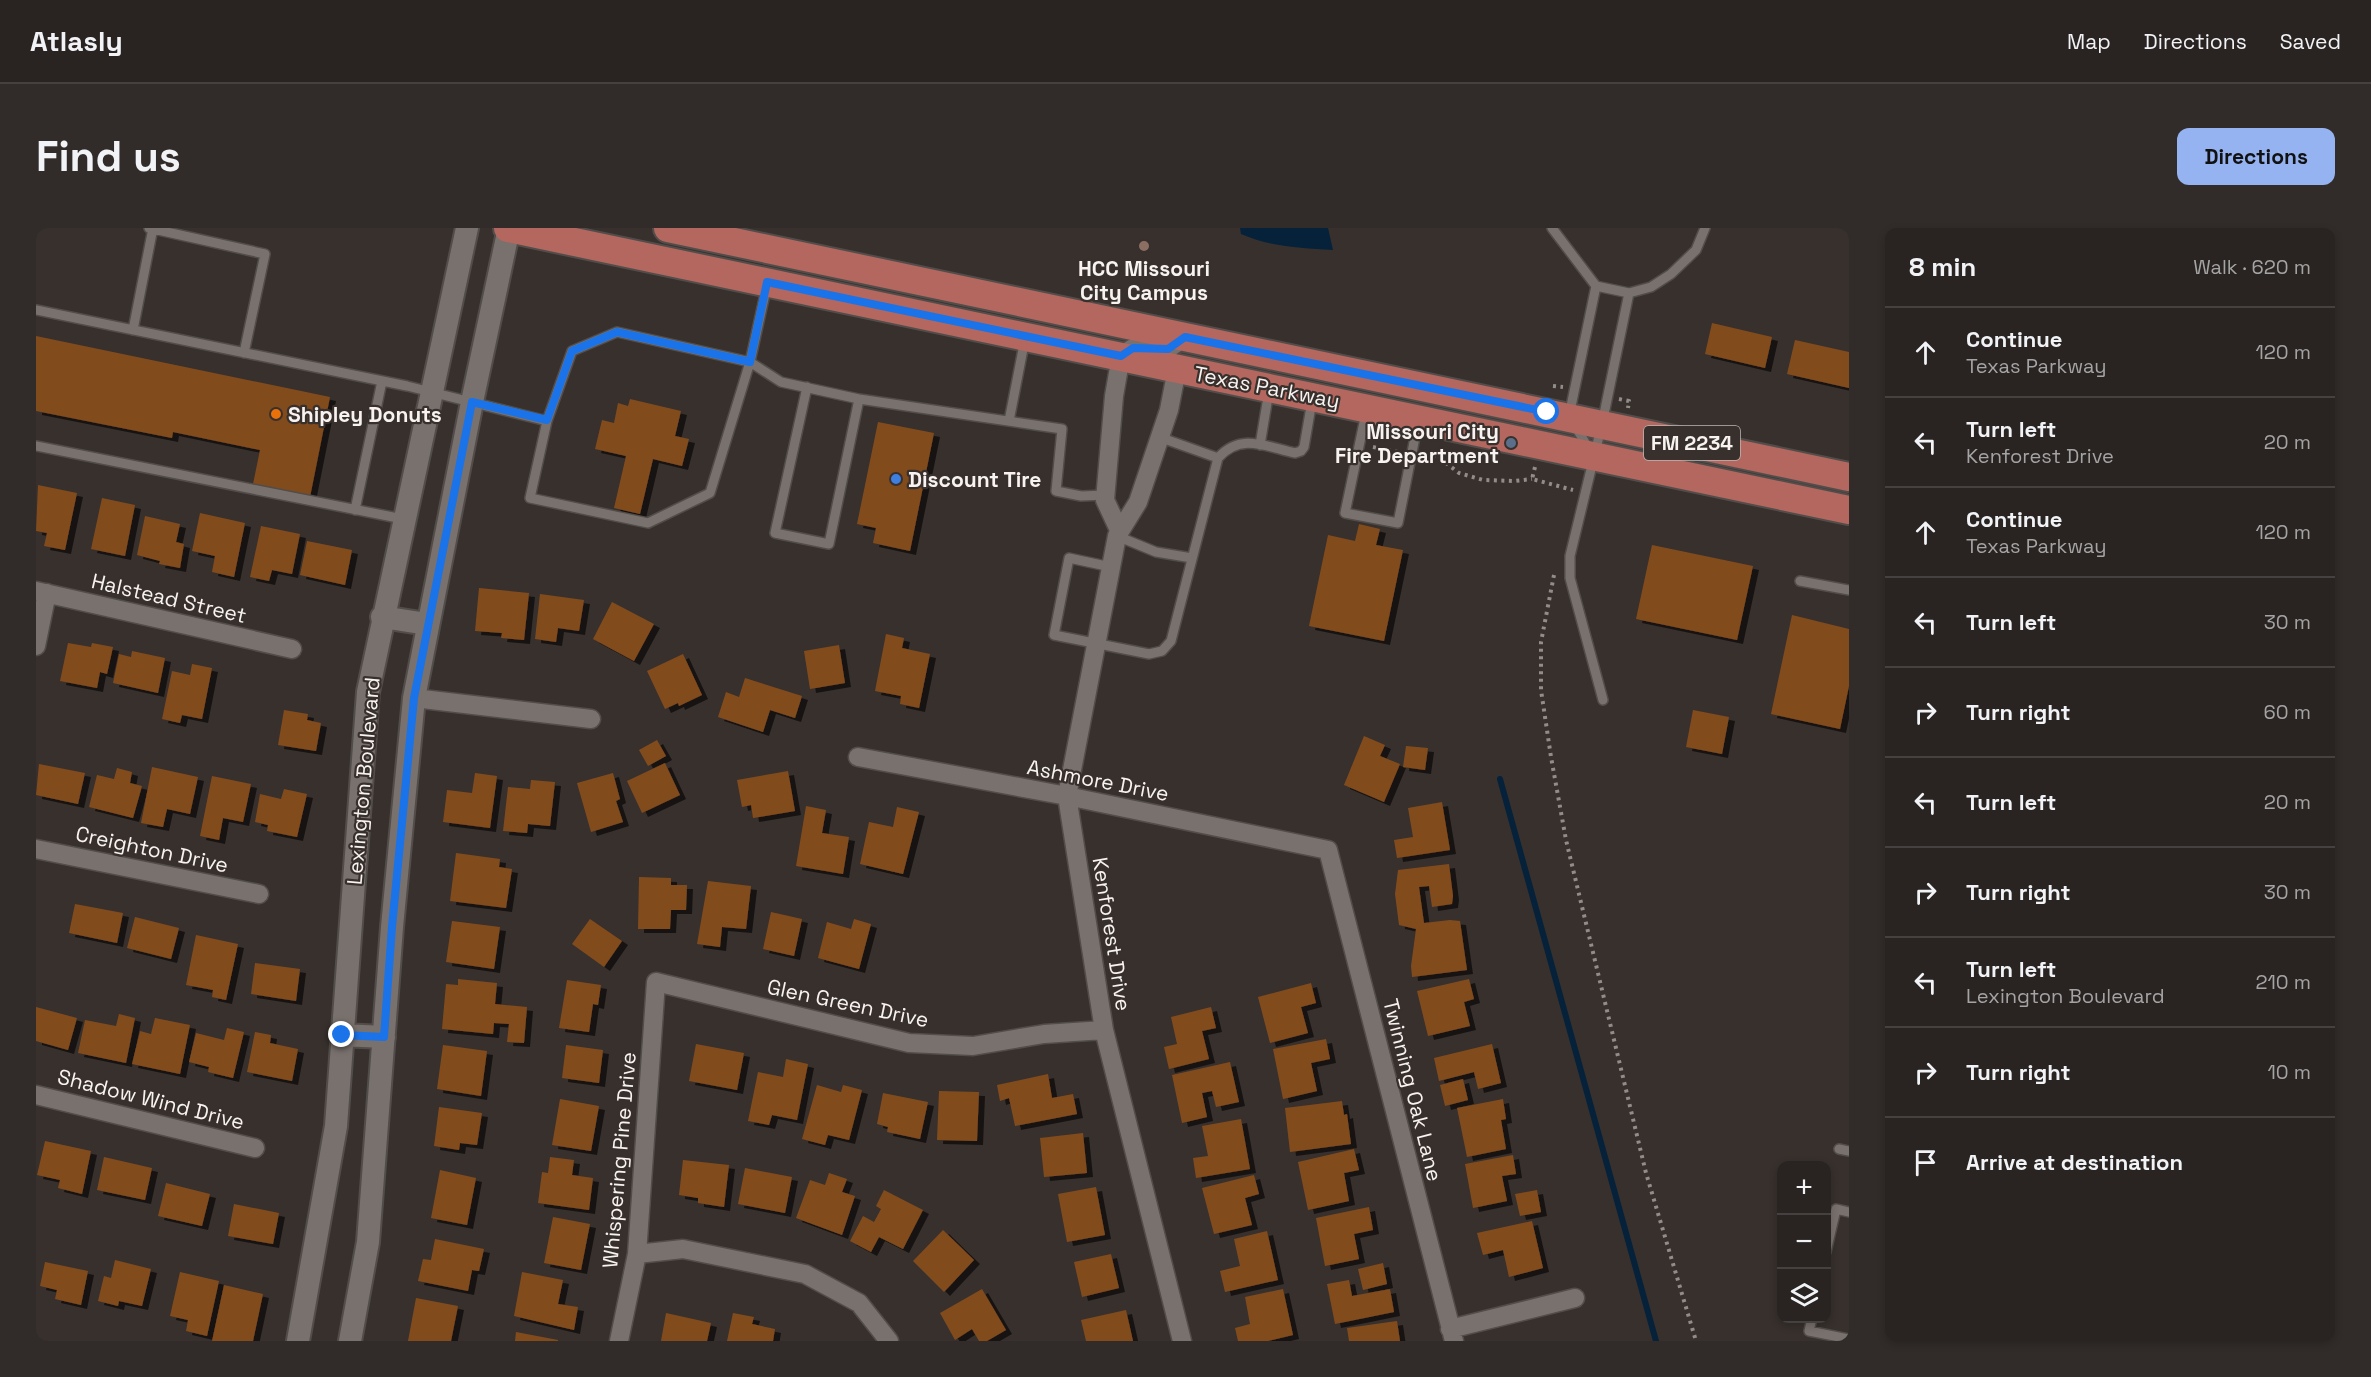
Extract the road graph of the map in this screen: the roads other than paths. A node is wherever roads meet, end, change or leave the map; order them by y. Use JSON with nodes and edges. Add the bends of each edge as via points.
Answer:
{"nodes":[{"id":1,"x":152,"y":228,"type":"edge"},
{"id":2,"x":467,"y":228,"type":"edge"},
{"id":3,"x":509,"y":228,"type":"edge"},
{"id":4,"x":668,"y":228,"type":"edge"},
{"id":5,"x":1552,"y":228,"type":"edge"},
{"id":6,"x":1705,"y":228,"type":"edge"},
{"id":7,"x":767,"y":282,"type":"junction"},
{"id":8,"x":1596,"y":286,"type":"junction"},
{"id":9,"x":1629,"y":293,"type":"junction"},
{"id":10,"x":36,"y":310,"type":"edge"},
{"id":11,"x":133,"y":330,"type":"junction"},
{"id":12,"x":1025,"y":336,"type":"junction"},
{"id":13,"x":1185,"y":337,"type":"junction"},
{"id":14,"x":244,"y":352,"type":"junction"},
{"id":15,"x":1121,"y":356,"type":"junction"},
{"id":16,"x":750,"y":362,"type":"junction"},
{"id":17,"x":1177,"y":369,"type":"junction"},
{"id":18,"x":382,"y":381,"type":"junction"},
{"id":19,"x":807,"y":387,"type":"junction"},
{"id":20,"x":1269,"y":388,"type":"junction"},
{"id":21,"x":432,"y":392,"type":"junction"},
{"id":22,"x":1313,"y":396,"type":"junction"},
{"id":23,"x":859,"y":399,"type":"junction"},
{"id":24,"x":472,"y":402,"type":"junction"},
{"id":25,"x":1367,"y":408,"type":"junction"},
{"id":26,"x":1569,"y":416,"type":"junction"},
{"id":27,"x":1419,"y":419,"type":"junction"},
{"id":28,"x":547,"y":420,"type":"junction"},
{"id":29,"x":1009,"y":421,"type":"junction"},
{"id":30,"x":1602,"y":424,"type":"junction"},
{"id":31,"x":1160,"y":437,"type":"junction"},
{"id":32,"x":1260,"y":445,"type":"junction"},
{"id":33,"x":36,"y":446,"type":"edge"},
{"id":34,"x":1593,"y":455,"type":"junction"},
{"id":35,"x":1218,"y":458,"type":"junction"},
{"id":36,"x":1849,"y":477,"type":"edge"},
{"id":37,"x":1106,"y":495,"type":"junction"},
{"id":38,"x":354,"y":510,"type":"junction"},
{"id":39,"x":1849,"y":510,"type":"edge"},
{"id":40,"x":403,"y":519,"type":"junction"},
{"id":41,"x":1118,"y":533,"type":"junction"},
{"id":42,"x":1192,"y":558,"type":"junction"},
{"id":43,"x":1111,"y":567,"type":"junction"},
{"id":44,"x":1800,"y":581,"type":"dead end"},
{"id":45,"x":1849,"y":590,"type":"edge"},
{"id":46,"x":41,"y":592,"type":"edge"},
{"id":47,"x":382,"y":617,"type":"junction"},
{"id":48,"x":427,"y":624,"type":"junction"},
{"id":49,"x":1095,"y":644,"type":"junction"},
{"id":50,"x":36,"y":646,"type":"edge"},
{"id":51,"x":292,"y":649,"type":"dead end"},
{"id":52,"x":414,"y":698,"type":"junction"},
{"id":53,"x":1603,"y":700,"type":"dead end"},
{"id":54,"x":591,"y":719,"type":"dead end"},
{"id":55,"x":858,"y":757,"type":"dead end"},
{"id":56,"x":1067,"y":796,"type":"junction"},
{"id":57,"x":36,"y":849,"type":"edge"},
{"id":58,"x":1328,"y":850,"type":"joint"},
{"id":59,"x":259,"y":894,"type":"dead end"},
{"id":60,"x":656,"y":982,"type":"joint"},
{"id":61,"x":1104,"y":1030,"type":"junction"},
{"id":62,"x":342,"y":1035,"type":"junction"},
{"id":63,"x":384,"y":1037,"type":"junction"},
{"id":64,"x":36,"y":1095,"type":"edge"},
{"id":65,"x":255,"y":1148,"type":"dead end"},
{"id":66,"x":1839,"y":1149,"type":"dead end"},
{"id":67,"x":1849,"y":1151,"type":"edge"},
{"id":68,"x":1849,"y":1212,"type":"edge"},
{"id":69,"x":1831,"y":1233,"type":"edge"},
{"id":70,"x":638,"y":1254,"type":"junction"},
{"id":71,"x":1575,"y":1298,"type":"dead end"},
{"id":72,"x":1811,"y":1323,"type":"edge"},
{"id":73,"x":1452,"y":1335,"type":"edge"},
{"id":74,"x":1849,"y":1339,"type":"edge"},
{"id":75,"x":298,"y":1341,"type":"edge"},
{"id":76,"x":350,"y":1341,"type":"edge"},
{"id":77,"x":619,"y":1341,"type":"edge"},
{"id":78,"x":889,"y":1341,"type":"edge"},
{"id":79,"x":1182,"y":1341,"type":"edge"}],
"edges":[{"from":1,"to":11,"type":"lane"},
{"from":1,"to":14,"type":"lane","via":[[265,254]]},
{"from":2,"to":21,"type":"street","name":"Lexington Boulevard"},
{"from":3,"to":7,"type":"main road","name":"Texas Parkway","number":"FM 2234"},
{"from":3,"to":24,"type":"street","name":"Lexington Boulevard"},
{"from":4,"to":13,"type":"main road","name":"Texas Parkway","number":"FM 2234"},
{"from":5,"to":8,"type":"lane"},
{"from":6,"to":9,"type":"lane","via":[[1696,250],[1671,274],[1651,287]]},
{"from":7,"to":12,"type":"main road","name":"Texas Parkway","number":"FM 2234"},
{"from":7,"to":16,"type":"lane"},
{"from":8,"to":9,"type":"lane"},
{"from":8,"to":26,"type":"lane"},
{"from":9,"to":30,"type":"lane"},
{"from":10,"to":11,"type":"lane"},
{"from":11,"to":14,"type":"lane"},
{"from":12,"to":15,"type":"main road","name":"Texas Parkway","number":"FM 2234"},
{"from":12,"to":29,"type":"lane"},
{"from":13,"to":15,"type":"street","via":[[1168,349],[1133,348]]},
{"from":13,"to":26,"type":"main road","name":"Texas Parkway","number":"FM 2234"},
{"from":14,"to":18,"type":"lane"},
{"from":15,"to":17,"type":"main road","name":"Texas Parkway","number":"FM 2234"},
{"from":15,"to":37,"type":"street"},
{"from":16,"to":19,"type":"lane","via":[[781,382]]},
{"from":16,"to":28,"type":"lane","via":[[617,332],[572,351]]},
{"from":16,"to":28,"type":"lane","via":[[710,493],[648,523],[530,498]]},
{"from":17,"to":20,"type":"main road","name":"Texas Parkway","number":"FM 2234"},
{"from":17,"to":31,"type":"street","name":"Kenforest Drive"},
{"from":18,"to":21,"type":"lane"},
{"from":18,"to":38,"type":"lane"},
{"from":19,"to":23,"type":"lane"},
{"from":19,"to":23,"type":"lane","via":[[775,533],[829,544]]},
{"from":20,"to":22,"type":"main road","name":"Texas Parkway","number":"FM 2234"},
{"from":20,"to":32,"type":"lane"},
{"from":21,"to":24,"type":"lane"},
{"from":21,"to":40,"type":"street","name":"Lexington Boulevard"},
{"from":22,"to":25,"type":"main road","name":"Texas Parkway","number":"FM 2234"},
{"from":22,"to":32,"type":"lane","via":[[1300,451]]},
{"from":23,"to":29,"type":"lane"},
{"from":24,"to":28,"type":"lane"},
{"from":24,"to":48,"type":"street","name":"Lexington Boulevard"},
{"from":25,"to":27,"type":"main road","name":"Texas Parkway","number":"FM 2234"},
{"from":25,"to":27,"type":"lane","via":[[1345,513],[1398,523]]},
{"from":26,"to":30,"type":"main road","name":"Texas Parkway","number":"FM 2234"},
{"from":26,"to":34,"type":"lane"},
{"from":27,"to":34,"type":"main road","name":"Texas Parkway","number":"FM 2234"},
{"from":29,"to":37,"type":"lane","via":[[1062,429],[1056,491]]},
{"from":30,"to":34,"type":"lane"},
{"from":30,"to":36,"type":"main road","name":"Texas Parkway","number":"FM 2234"},
{"from":31,"to":35,"type":"lane"},
{"from":31,"to":41,"type":"street","name":"Kenforest Drive","via":[[1138,502]]},
{"from":32,"to":35,"type":"lane","via":[[1244,441]]},
{"from":33,"to":38,"type":"lane"},
{"from":34,"to":39,"type":"main road","name":"Texas Parkway","number":"FM 2234"},
{"from":34,"to":53,"type":"lane","via":[[1570,556],[1570,578]]},
{"from":35,"to":42,"type":"lane"},
{"from":37,"to":41,"type":"street"},
{"from":38,"to":40,"type":"lane"},
{"from":40,"to":47,"type":"street","name":"Lexington Boulevard"},
{"from":41,"to":42,"type":"lane","via":[[1156,552]]},
{"from":41,"to":43,"type":"street","name":"Kenforest Drive"},
{"from":42,"to":49,"type":"lane","via":[[1171,641],[1162,651],[1149,654]]},
{"from":43,"to":49,"type":"street","name":"Kenforest Drive"},
{"from":43,"to":49,"type":"lane","via":[[1069,558],[1054,635]]},
{"from":44,"to":45,"type":"lane"},
{"from":46,"to":50,"type":"street"},
{"from":46,"to":51,"type":"street","name":"Halstead Street"},
{"from":47,"to":48,"type":"street"},
{"from":47,"to":62,"type":"street","name":"Lexington Boulevard","via":[[368,692]]},
{"from":48,"to":52,"type":"street","name":"Lexington Boulevard"},
{"from":49,"to":56,"type":"street","name":"Kenforest Drive"},
{"from":52,"to":54,"type":"street"},
{"from":52,"to":63,"type":"street","name":"Lexington Boulevard"},
{"from":55,"to":56,"type":"street","name":"Ashmore Drive"},
{"from":56,"to":58,"type":"street","name":"Ashmore Drive"},
{"from":56,"to":61,"type":"street","name":"Kenforest Drive"},
{"from":57,"to":59,"type":"street","name":"Creighton Drive"},
{"from":58,"to":73,"type":"street","name":"Twinning Oak Lane"},
{"from":60,"to":61,"type":"street","name":"Glen Green Drive","via":[[909,1043],[973,1046],[1044,1034]]},
{"from":60,"to":70,"type":"street","name":"Whispering Pine Drive"},
{"from":61,"to":79,"type":"street","name":"Kenforest Drive"},
{"from":62,"to":63,"type":"street"},
{"from":62,"to":75,"type":"street","name":"Lexington Boulevard","via":[[336,1126]]},
{"from":63,"to":76,"type":"street","name":"Lexington Boulevard","via":[[368,1242]]},
{"from":64,"to":65,"type":"street","name":"Shadow Wind Drive"},
{"from":66,"to":67,"type":"lane"},
{"from":68,"to":69,"type":"lane","via":[[1836,1209]]},
{"from":70,"to":77,"type":"street","name":"Whispering Pine Drive"},
{"from":70,"to":78,"type":"street","via":[[683,1249],[805,1274],[859,1304]]},
{"from":71,"to":73,"type":"street"},
{"from":72,"to":74,"type":"lane","via":[[1809,1331]]}]}
